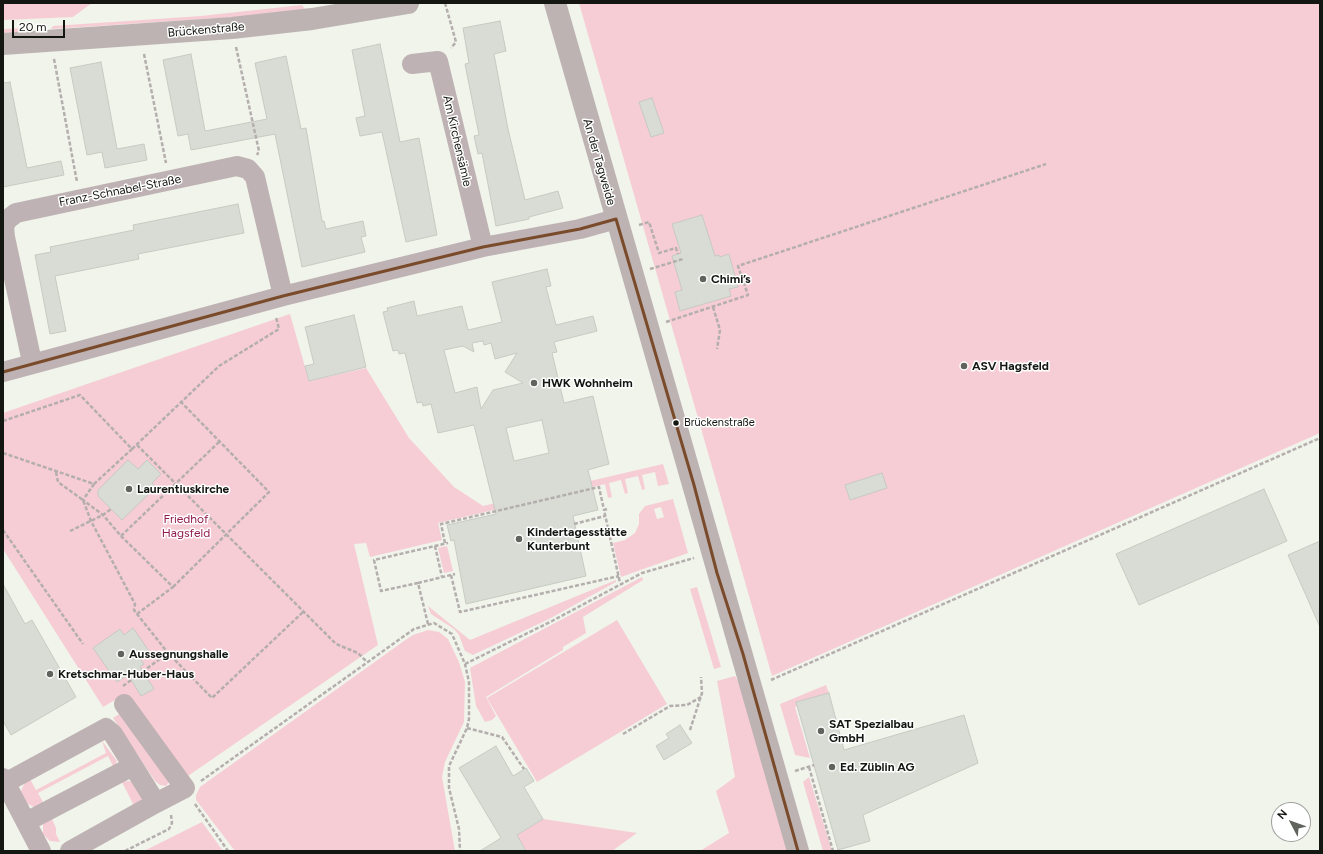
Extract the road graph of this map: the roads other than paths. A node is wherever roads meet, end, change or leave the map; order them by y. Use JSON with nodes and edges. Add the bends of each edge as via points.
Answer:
{"nodes":[{"id":1,"x":408,"y":3,"type":"edge"},
{"id":2,"x":555,"y":3,"type":"edge"},
{"id":3,"x":3,"y":44,"type":"edge"},
{"id":4,"x":412,"y":64,"type":"dead end"},
{"id":5,"x":618,"y":225,"type":"junction"},
{"id":6,"x":482,"y":248,"type":"junction"},
{"id":7,"x":283,"y":296,"type":"junction"},
{"id":8,"x":32,"y":362,"type":"junction"},
{"id":9,"x":3,"y":372,"type":"edge"},
{"id":10,"x":122,"y":696,"type":"road end"},
{"id":11,"x":133,"y":766,"type":"junction"},
{"id":12,"x":4,"y":781,"type":"edge"},
{"id":13,"x":169,"y":796,"type":"junction"},
{"id":14,"x":26,"y":822,"type":"junction"},
{"id":15,"x":41,"y":851,"type":"edge"},
{"id":16,"x":70,"y":851,"type":"edge"},
{"id":17,"x":798,"y":851,"type":"edge"}],
"edges":[{"from":1,"to":3,"type":"main road","name":"Brückenstraße","via":[[326,17],[232,28]]},
{"from":2,"to":5,"type":"main road","name":"An der Tagweide"},
{"from":4,"to":6,"type":"street","name":"Am Kirchensämle","via":[[438,61]]},
{"from":5,"to":6,"type":"street","via":[[580,229]]},
{"from":5,"to":17,"type":"main road","name":"An der Tagweide"},
{"from":6,"to":7,"type":"street"},
{"from":7,"to":8,"type":"street"},
{"from":7,"to":8,"type":"street","name":"Franz-Schnabel-Straße","via":[[256,177],[248,169],[237,166],[16,213],[6,220],[4,227]]},
{"from":8,"to":9,"type":"street"},
{"from":10,"to":13,"type":"street"},
{"from":11,"to":12,"type":"street","via":[[113,734],[106,728]]},
{"from":11,"to":13,"type":"street"},
{"from":11,"to":14,"type":"street"},
{"from":12,"to":14,"type":"street"},
{"from":13,"to":16,"type":"street"},
{"from":14,"to":15,"type":"street"}]}
